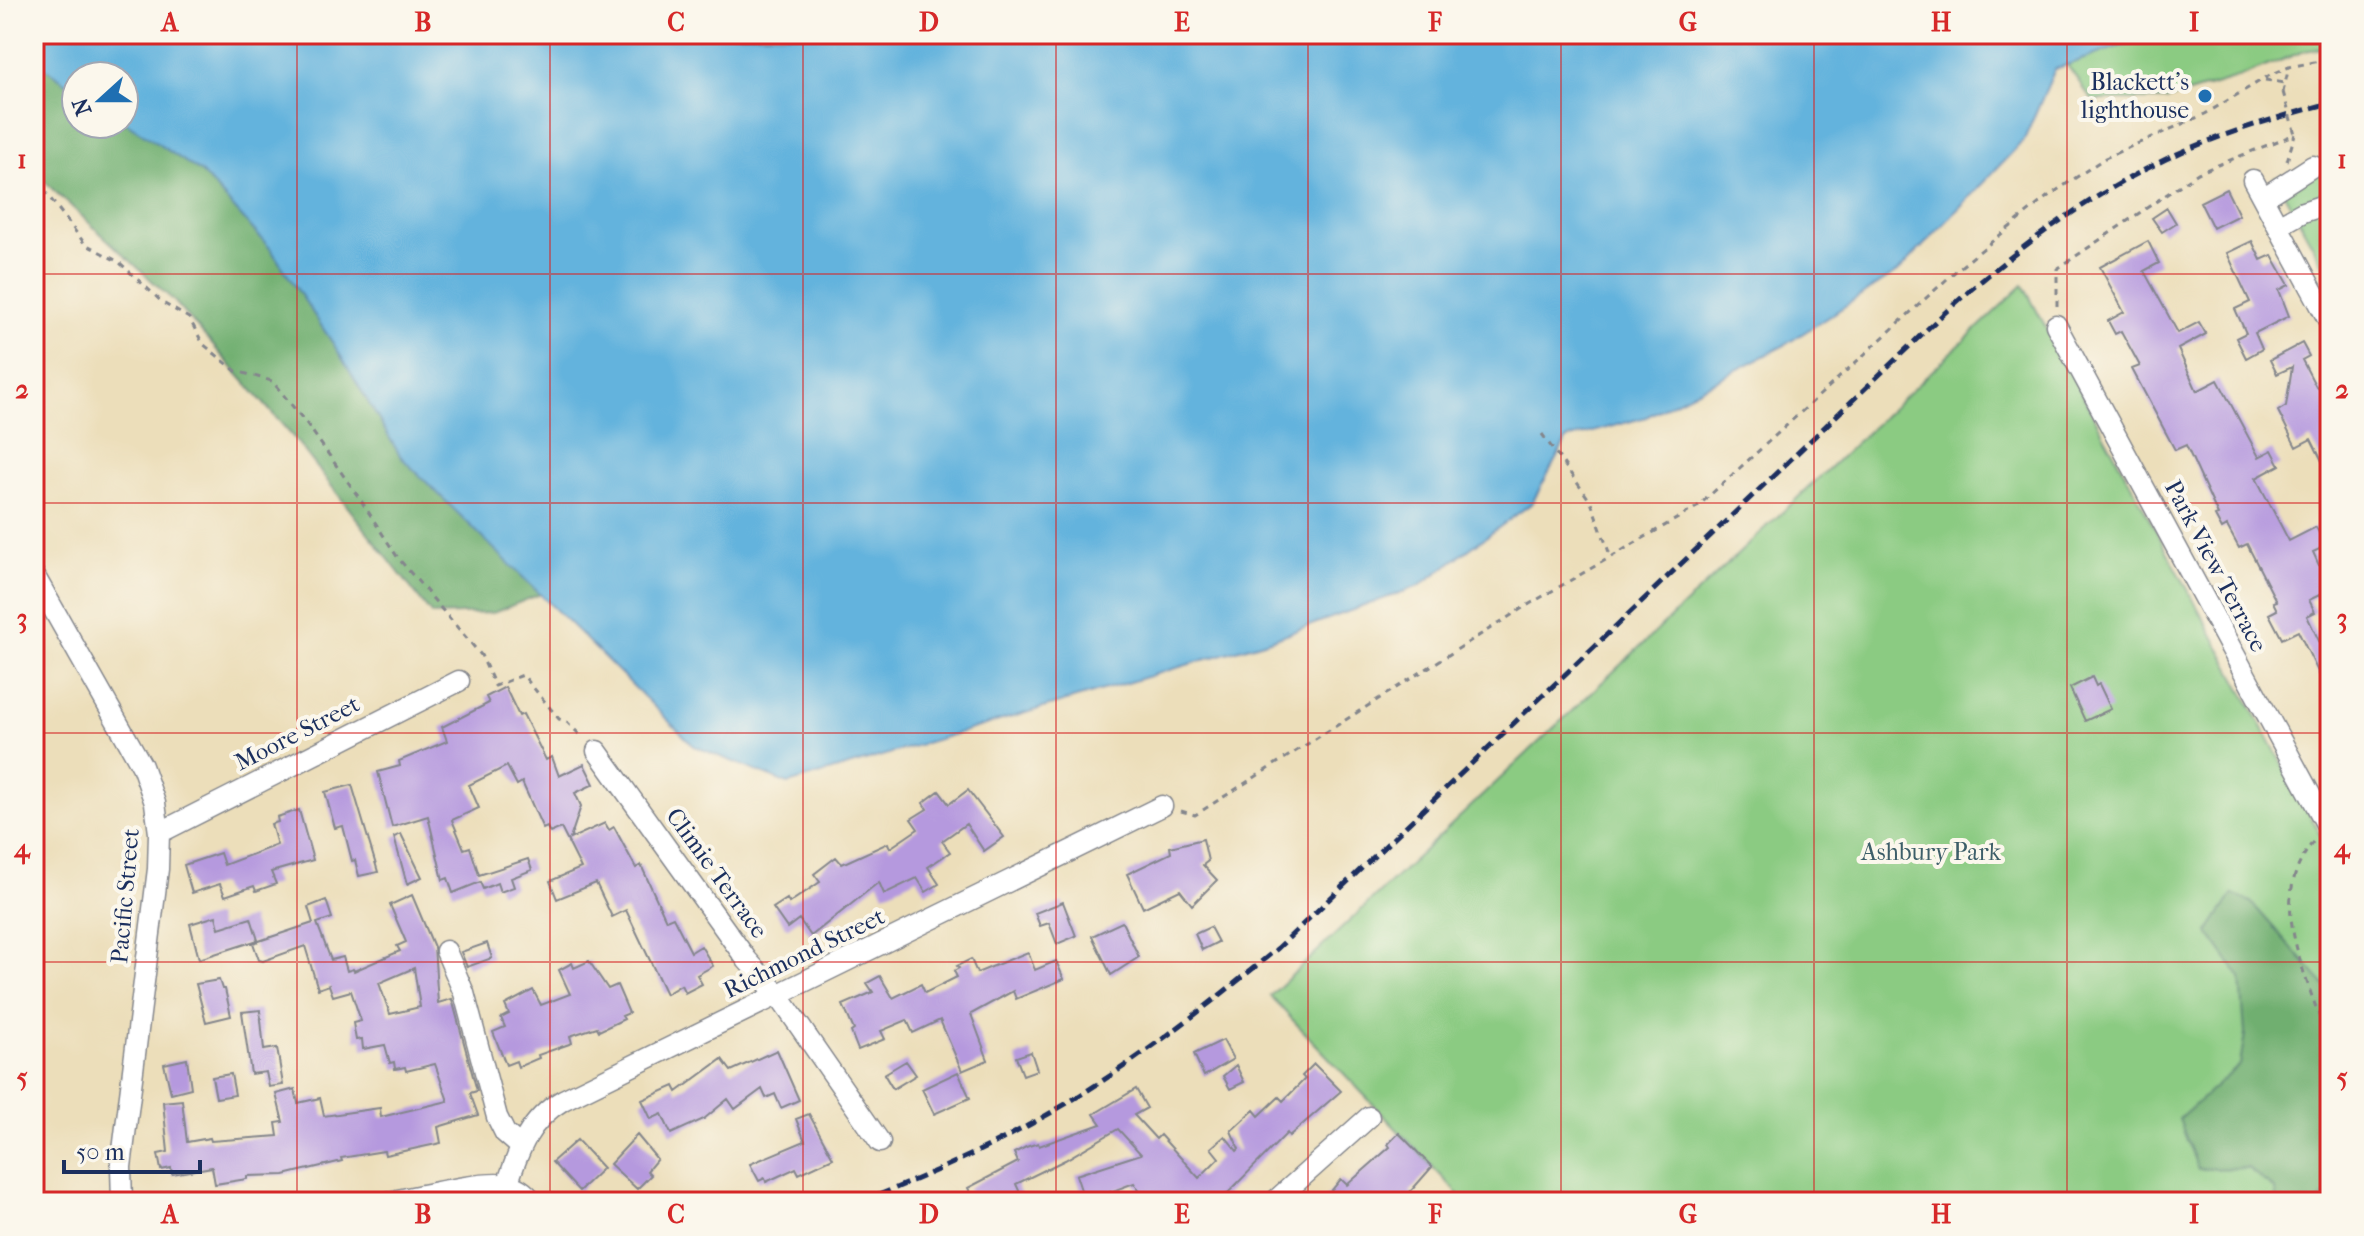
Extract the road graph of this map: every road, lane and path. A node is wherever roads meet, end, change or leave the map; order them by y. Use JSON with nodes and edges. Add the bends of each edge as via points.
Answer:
{"nodes":[{"id":1,"x":2330,"y":59,"type":"edge"},
{"id":2,"x":2289,"y":67,"type":"junction"},
{"id":3,"x":2262,"y":80,"type":"junction"},
{"id":4,"x":2285,"y":83,"type":"junction"},
{"id":5,"x":2295,"y":134,"type":"junction"},
{"id":6,"x":2286,"y":163,"type":"dead end"},
{"id":7,"x":2313,"y":166,"type":"dead end"},
{"id":8,"x":34,"y":183,"type":"edge"},
{"id":9,"x":2330,"y":203,"type":"edge"},
{"id":10,"x":2278,"y":226,"type":"junction"},
{"id":11,"x":2330,"y":323,"type":"edge"},
{"id":12,"x":2056,"y":325,"type":"joint"},
{"id":13,"x":1542,"y":434,"type":"dead end"},
{"id":14,"x":1611,"y":557,"type":"junction"},
{"id":15,"x":34,"y":575,"type":"edge"},
{"id":16,"x":459,"y":681,"type":"dead end"},
{"id":17,"x":597,"y":751,"type":"joint"},
{"id":18,"x":1162,"y":806,"type":"joint"},
{"id":19,"x":2329,"y":830,"type":"edge"},
{"id":20,"x":159,"y":833,"type":"junction"},
{"id":21,"x":446,"y":951,"type":"dead end"},
{"id":22,"x":778,"y":995,"type":"junction"},
{"id":23,"x":2330,"y":1037,"type":"edge"},
{"id":24,"x":1369,"y":1117,"type":"dead end"},
{"id":25,"x":880,"y":1142,"type":"dead end"},
{"id":26,"x":520,"y":1146,"type":"junction"},
{"id":27,"x":507,"y":1185,"type":"junction"},
{"id":28,"x":122,"y":1202,"type":"edge"},
{"id":29,"x":388,"y":1202,"type":"edge"},
{"id":30,"x":533,"y":1202,"type":"edge"},
{"id":31,"x":1274,"y":1202,"type":"edge"}],
"edges":[{"from":1,"to":2,"type":"path"},
{"from":2,"to":3,"type":"path"},
{"from":2,"to":4,"type":"path"},
{"from":3,"to":4,"type":"path"},
{"from":3,"to":14,"type":"path","via":[[2205,114],[2105,158],[2047,197],[1958,269],[1697,507]]},
{"from":4,"to":5,"type":"path","bridge":true},
{"from":5,"to":6,"type":"path"},
{"from":5,"to":12,"type":"path","via":[[2198,173],[2057,269]]},
{"from":7,"to":10,"type":"street","via":[[2258,189]]},
{"from":8,"to":17,"type":"path","via":[[85,244],[119,262],[163,303],[189,318],[203,344],[236,371],[272,381],[398,558],[481,655],[495,686],[523,675],[559,719]]},
{"from":9,"to":10,"type":"street"},
{"from":10,"to":11,"type":"street"},
{"from":12,"to":19,"type":"street","name":"Park View Terrace"},
{"from":13,"to":14,"type":"path","via":[[1591,502]]},
{"from":14,"to":18,"type":"path","via":[[1195,815]]},
{"from":15,"to":20,"type":"street","name":"Pacific Street","via":[[142,766]]},
{"from":16,"to":20,"type":"street","name":"Moore Street"},
{"from":17,"to":22,"type":"street","name":"Climie Terrace","via":[[747,960]]},
{"from":18,"to":22,"type":"street","name":"Richmond Street"},
{"from":19,"to":23,"type":"path","via":[[2311,843],[2298,865],[2289,918]]},
{"from":20,"to":28,"type":"street","name":"Pacific Street","via":[[121,1167]]},
{"from":21,"to":26,"type":"street","via":[[464,993],[497,1117],[509,1139]]},
{"from":22,"to":25,"type":"street","name":"Climie Terrace"},
{"from":22,"to":26,"type":"street","name":"Richmond Street","via":[[556,1104],[538,1118]]},
{"from":24,"to":31,"type":"street"},
{"from":26,"to":27,"type":"street","name":"Richmond Street"},
{"from":27,"to":29,"type":"street"},
{"from":27,"to":30,"type":"street"}]}
